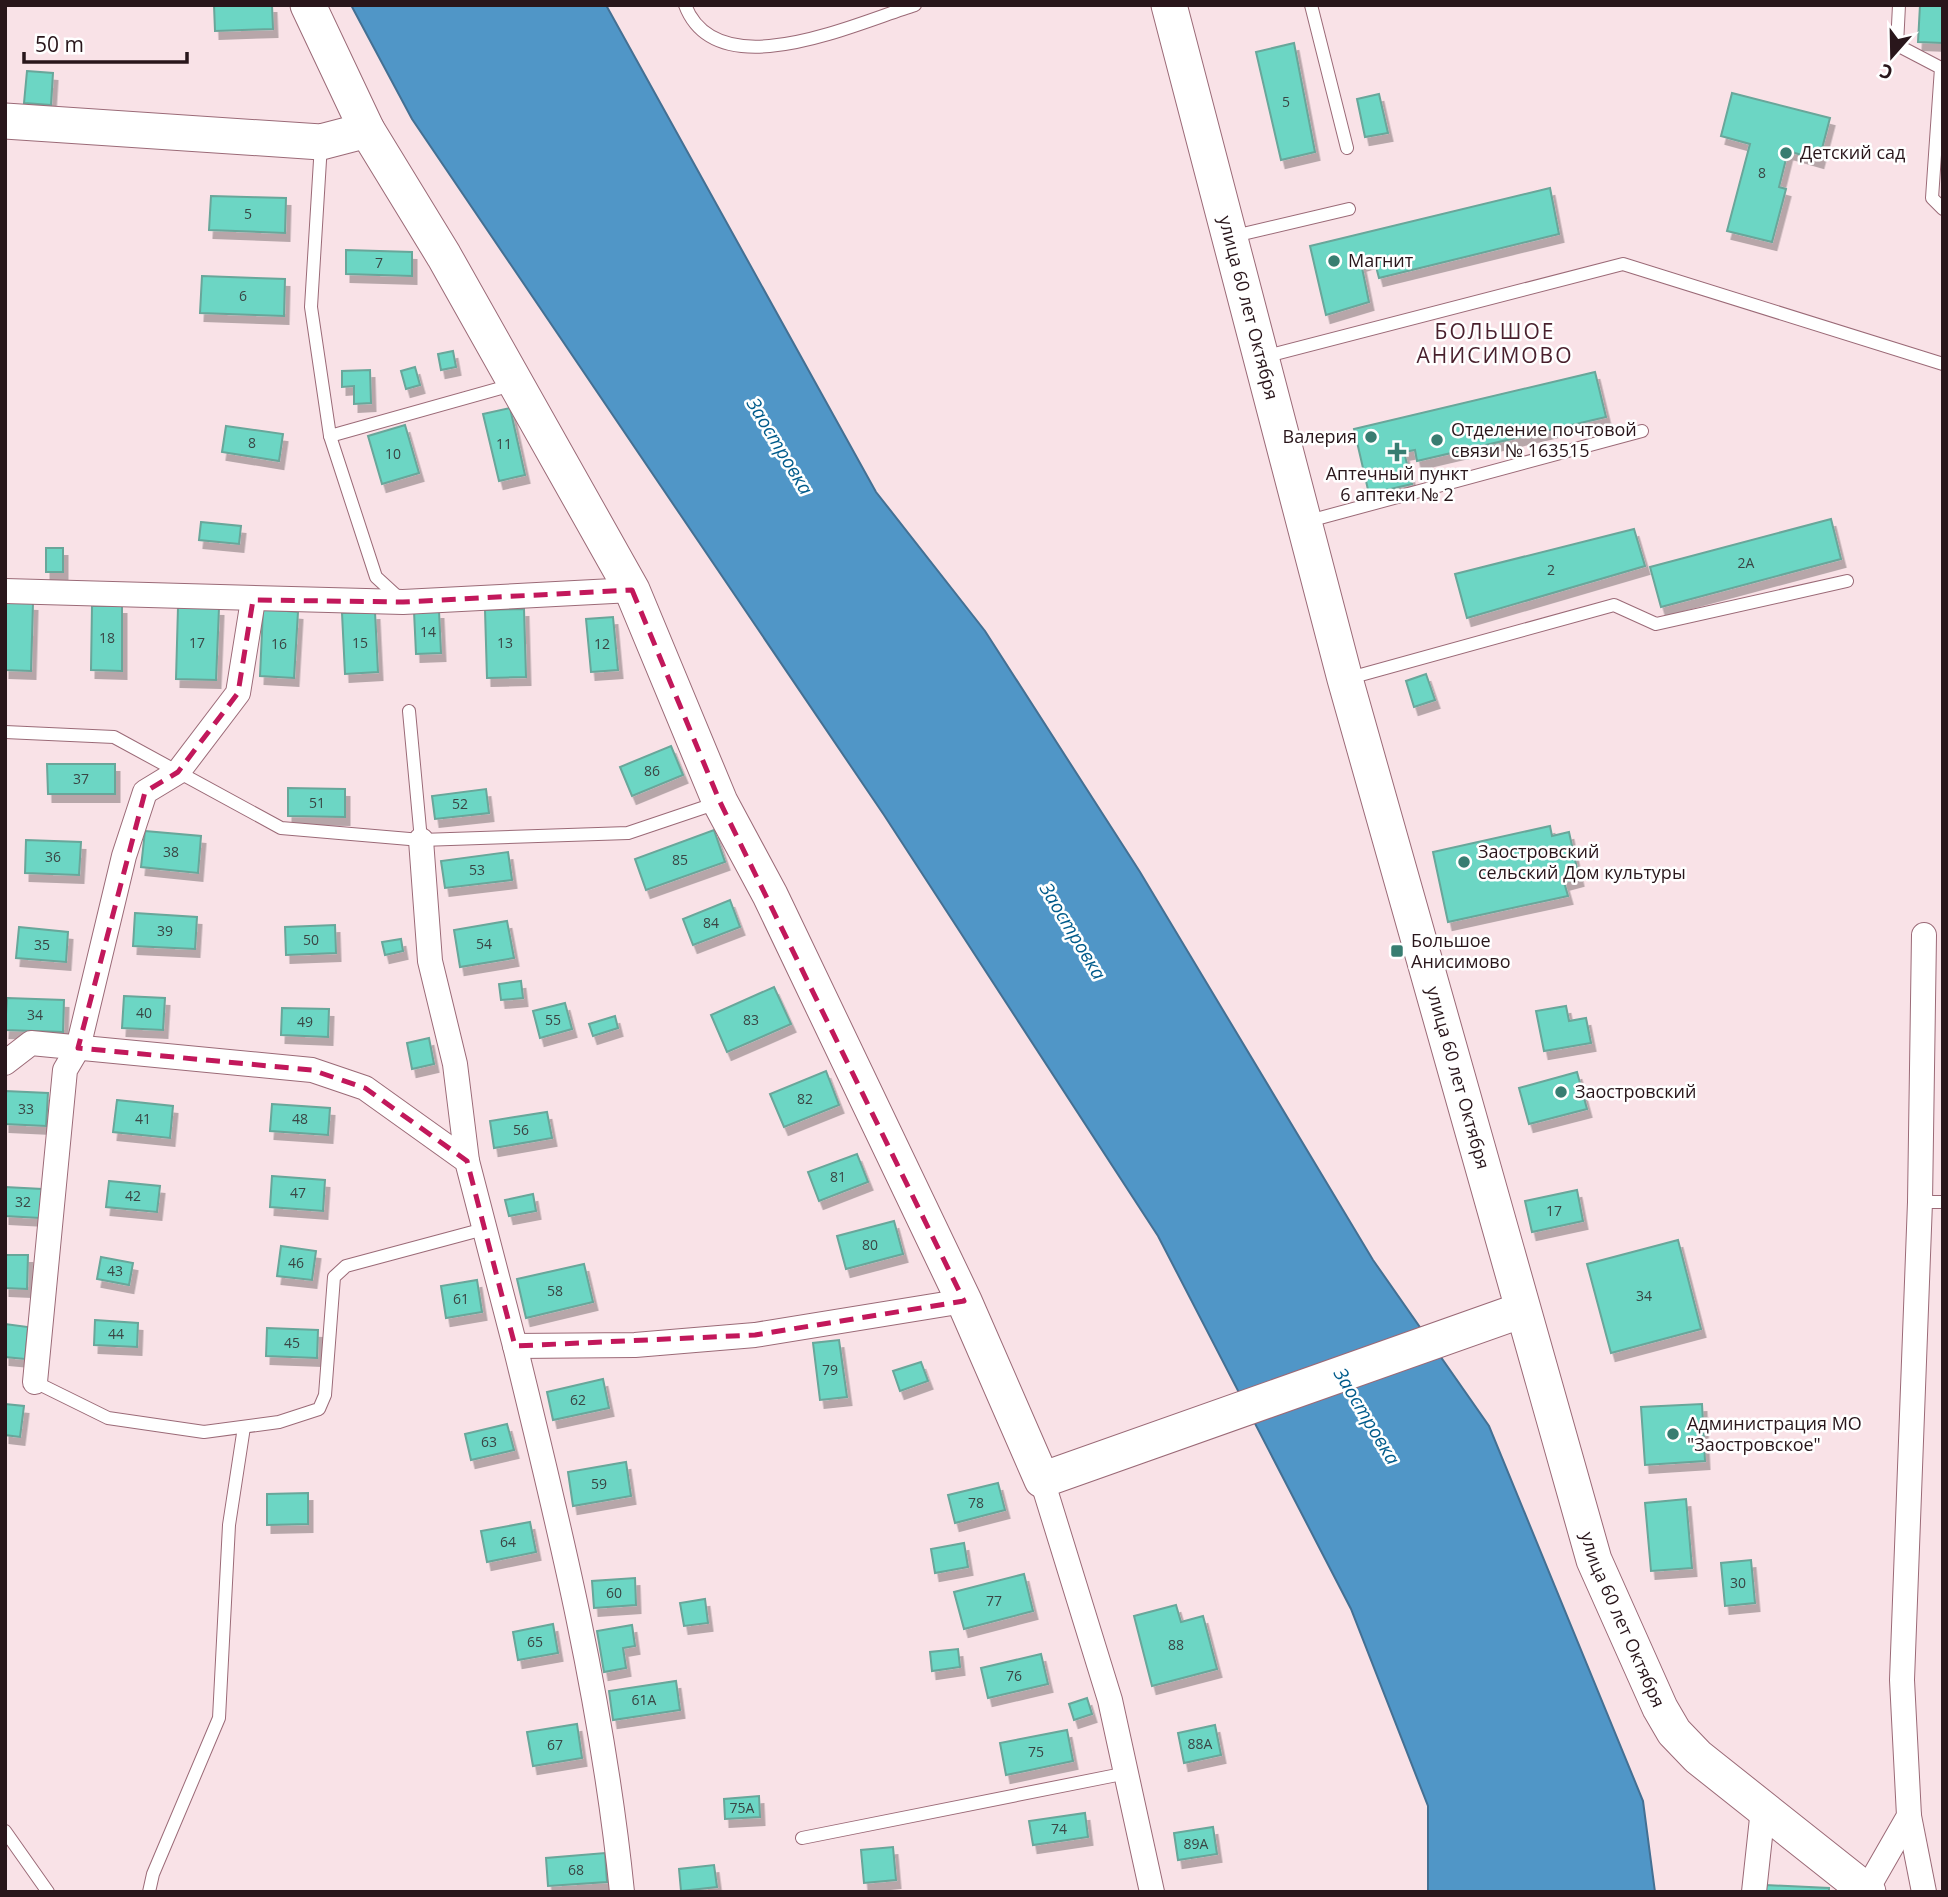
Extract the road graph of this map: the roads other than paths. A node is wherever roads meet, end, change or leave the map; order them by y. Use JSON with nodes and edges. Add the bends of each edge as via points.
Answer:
{"nodes":[{"id":1,"x":308,"y":5,"type":"edge"},
{"id":2,"x":685,"y":5,"type":"edge"},
{"id":3,"x":915,"y":5,"type":"edge"},
{"id":4,"x":1311,"y":5,"type":"edge"},
{"id":5,"x":1899,"y":5,"type":"edge"},
{"id":6,"x":1166,"y":8,"type":"edge"},
{"id":7,"x":5,"y":121,"type":"edge"},
{"id":8,"x":366,"y":130,"type":"junction"},
{"id":9,"x":321,"y":142,"type":"junction"},
{"id":10,"x":1347,"y":148,"type":"dead end"},
{"id":11,"x":1349,"y":209,"type":"dead end"},
{"id":12,"x":1943,"y":209,"type":"edge"},
{"id":13,"x":1230,"y":237,"type":"junction"},
{"id":14,"x":1259,"y":358,"type":"junction"},
{"id":15,"x":1943,"y":364,"type":"edge"},
{"id":16,"x":516,"y":384,"type":"junction"},
{"id":17,"x":1642,"y":431,"type":"dead end"},
{"id":18,"x":330,"y":436,"type":"junction"},
{"id":19,"x":1303,"y":522,"type":"junction"},
{"id":20,"x":1847,"y":581,"type":"dead end"},
{"id":21,"x":632,"y":590,"type":"junction"},
{"id":22,"x":5,"y":591,"type":"edge"},
{"id":23,"x":253,"y":600,"type":"junction"},
{"id":24,"x":403,"y":602,"type":"junction"},
{"id":25,"x":1345,"y":679,"type":"junction"},
{"id":26,"x":409,"y":711,"type":"dead end"},
{"id":27,"x":5,"y":732,"type":"edge"},
{"id":28,"x":178,"y":772,"type":"junction"},
{"id":29,"x":720,"y":802,"type":"junction"},
{"id":30,"x":421,"y":840,"type":"junction"},
{"id":31,"x":1924,"y":935,"type":"dead end"},
{"id":32,"x":78,"y":1048,"type":"junction"},
{"id":33,"x":5,"y":1063,"type":"edge"},
{"id":34,"x":467,"y":1161,"type":"junction"},
{"id":35,"x":1931,"y":1202,"type":"edge"},
{"id":36,"x":484,"y":1229,"type":"junction"},
{"id":37,"x":964,"y":1301,"type":"junction"},
{"id":38,"x":1522,"y":1310,"type":"junction"},
{"id":39,"x":515,"y":1346,"type":"junction"},
{"id":40,"x":35,"y":1382,"type":"joint"},
{"id":41,"x":244,"y":1427,"type":"junction"},
{"id":42,"x":1042,"y":1480,"type":"junction"},
{"id":43,"x":1127,"y":1773,"type":"junction"},
{"id":44,"x":1763,"y":1809,"type":"junction"},
{"id":45,"x":1909,"y":1816,"type":"junction"},
{"id":46,"x":5,"y":1831,"type":"edge"},
{"id":47,"x":803,"y":1838,"type":"dead end"},
{"id":48,"x":1867,"y":1891,"type":"edge"},
{"id":49,"x":48,"y":1892,"type":"edge"},
{"id":50,"x":149,"y":1892,"type":"edge"},
{"id":51,"x":622,"y":1892,"type":"edge"},
{"id":52,"x":1152,"y":1892,"type":"edge"},
{"id":53,"x":1754,"y":1892,"type":"edge"},
{"id":54,"x":1924,"y":1892,"type":"edge"}],
"edges":[{"from":1,"to":8,"type":"street"},
{"from":2,"to":3,"type":"lane","via":[[706,35],[723,45],[774,47]]},
{"from":4,"to":10,"type":"lane"},
{"from":5,"to":12,"type":"lane","via":[[1897,45],[1941,68],[1932,198]]},
{"from":6,"to":13,"type":"street","name":"улица 60 лет Октября"},
{"from":7,"to":9,"type":"street"},
{"from":8,"to":9,"type":"street"},
{"from":8,"to":16,"type":"street"},
{"from":9,"to":18,"type":"lane","via":[[311,307]]},
{"from":11,"to":13,"type":"lane"},
{"from":13,"to":14,"type":"street","name":"улица 60 лет Октября"},
{"from":14,"to":15,"type":"lane","via":[[1623,264]]},
{"from":14,"to":19,"type":"street","name":"улица 60 лет Октября"},
{"from":16,"to":18,"type":"lane"},
{"from":16,"to":21,"type":"street"},
{"from":17,"to":19,"type":"lane"},
{"from":18,"to":24,"type":"lane","via":[[376,577]]},
{"from":19,"to":25,"type":"street","name":"улица 60 лет Октября"},
{"from":20,"to":25,"type":"lane","via":[[1656,624],[1614,605]]},
{"from":21,"to":24,"type":"street"},
{"from":21,"to":29,"type":"street"},
{"from":22,"to":23,"type":"street"},
{"from":23,"to":24,"type":"street"},
{"from":23,"to":28,"type":"street","via":[[238,693]]},
{"from":25,"to":38,"type":"street","name":"улица 60 лет Октября"},
{"from":26,"to":30,"type":"lane"},
{"from":27,"to":28,"type":"lane","via":[[114,737]]},
{"from":28,"to":30,"type":"lane","via":[[281,828]]},
{"from":28,"to":32,"type":"street","via":[[145,792],[124,856]]},
{"from":29,"to":30,"type":"lane","via":[[628,833]]},
{"from":29,"to":37,"type":"street","via":[[770,895]]},
{"from":30,"to":34,"type":"street","via":[[430,961],[455,1064]]},
{"from":31,"to":35,"type":"street"},
{"from":32,"to":33,"type":"street","via":[[31,1043]]},
{"from":32,"to":34,"type":"street","via":[[312,1070],[365,1088]]},
{"from":32,"to":40,"type":"street","via":[[65,1070]]},
{"from":34,"to":36,"type":"street"},
{"from":35,"to":45,"type":"street","via":[[1902,1679]]},
{"from":36,"to":39,"type":"street"},
{"from":36,"to":41,"type":"lane","via":[[346,1266],[334,1277],[325,1395],[319,1409]]},
{"from":37,"to":39,"type":"street","via":[[755,1335],[635,1345]]},
{"from":37,"to":42,"type":"street"},
{"from":38,"to":42,"type":"street"},
{"from":38,"to":44,"type":"street","name":"улица 60 лет Октября","via":[[1594,1560],[1660,1708],[1674,1732],[1698,1757]]},
{"from":39,"to":51,"type":"street","via":[[578,1601],[614,1812]]},
{"from":40,"to":41,"type":"lane","via":[[108,1418],[204,1432]]},
{"from":41,"to":50,"type":"lane","via":[[229,1525],[219,1718]]},
{"from":42,"to":43,"type":"street","via":[[1110,1700]]},
{"from":43,"to":47,"type":"lane"},
{"from":43,"to":52,"type":"street"},
{"from":44,"to":48,"type":"street","name":"улица 60 лет Октября"},
{"from":44,"to":53,"type":"street"},
{"from":45,"to":48,"type":"street"},
{"from":45,"to":54,"type":"street"},
{"from":46,"to":49,"type":"lane"}]}
